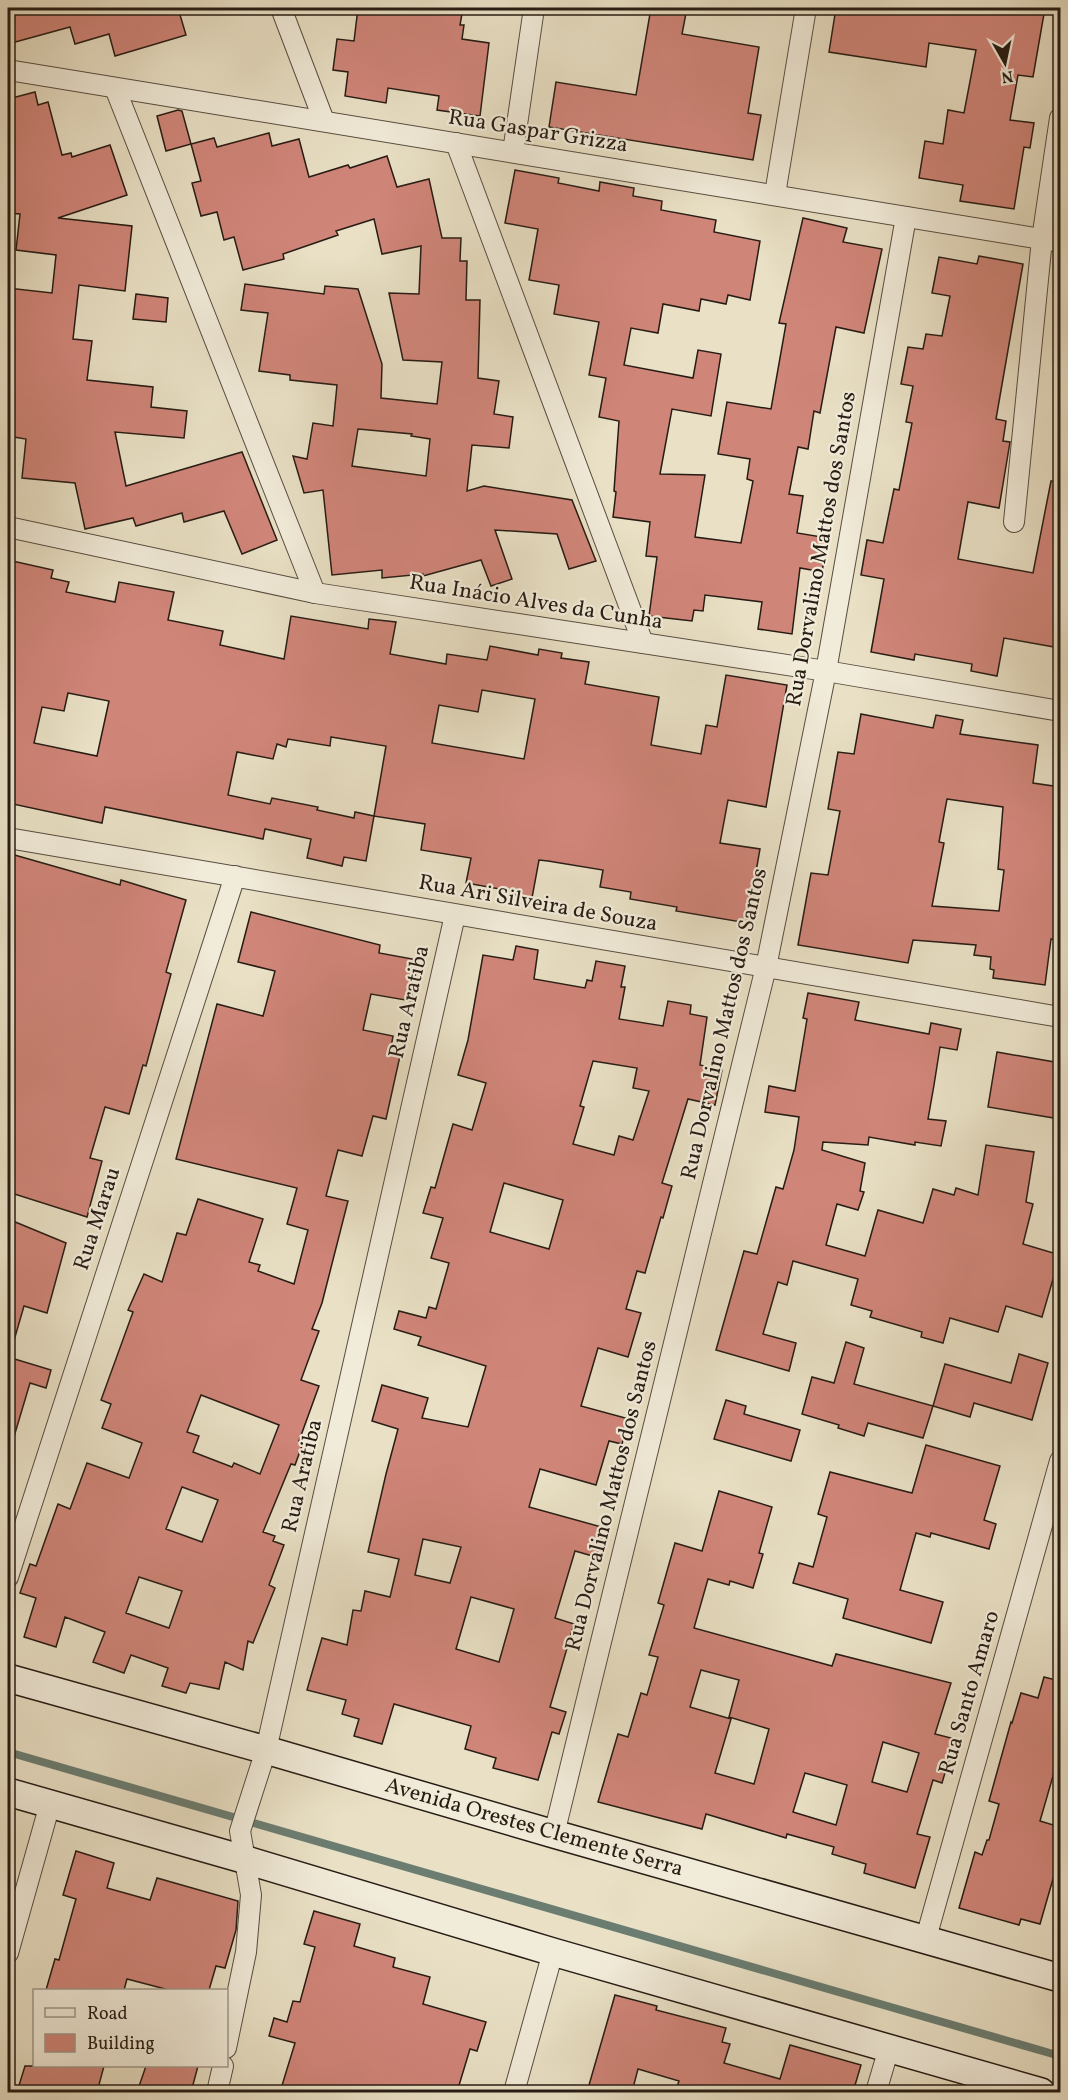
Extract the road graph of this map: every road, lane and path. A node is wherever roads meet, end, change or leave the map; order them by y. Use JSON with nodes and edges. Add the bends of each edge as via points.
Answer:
{"nodes":[{"id":1,"x":281,"y":8,"type":"edge"},
{"id":2,"x":534,"y":8,"type":"edge"},
{"id":3,"x":807,"y":8,"type":"edge"},
{"id":4,"x":8,"y":70,"type":"edge"},
{"id":5,"x":115,"y":88,"type":"junction"},
{"id":6,"x":1060,"y":118,"type":"edge"},
{"id":7,"x":324,"y":121,"type":"junction"},
{"id":8,"x":456,"y":143,"type":"junction"},
{"id":9,"x":513,"y":152,"type":"junction"},
{"id":10,"x":776,"y":194,"type":"junction"},
{"id":11,"x":906,"y":217,"type":"junction"},
{"id":12,"x":1051,"y":240,"type":"edge"},
{"id":13,"x":1014,"y":522,"type":"dead end"},
{"id":14,"x":9,"y":524,"type":"edge"},
{"id":15,"x":315,"y":593,"type":"junction"},
{"id":16,"x":643,"y":643,"type":"junction"},
{"id":17,"x":826,"y":671,"type":"junction"},
{"id":18,"x":1060,"y":711,"type":"edge"},
{"id":19,"x":8,"y":838,"type":"edge"},
{"id":20,"x":235,"y":876,"type":"junction"},
{"id":21,"x":455,"y":915,"type":"junction"},
{"id":22,"x":766,"y":967,"type":"junction"},
{"id":23,"x":1060,"y":1017,"type":"edge"},
{"id":24,"x":1060,"y":1461,"type":"edge"},
{"id":25,"x":8,"y":1577,"type":"edge"},
{"id":26,"x":8,"y":1678,"type":"edge"},
{"id":27,"x":264,"y":1757,"type":"junction"},
{"id":28,"x":8,"y":1792,"type":"edge"},
{"id":29,"x":50,"y":1804,"type":"junction"},
{"id":30,"x":554,"y":1834,"type":"junction"},
{"id":31,"x":243,"y":1859,"type":"junction"},
{"id":32,"x":926,"y":1938,"type":"junction"},
{"id":33,"x":553,"y":1952,"type":"junction"},
{"id":34,"x":8,"y":1953,"type":"edge"},
{"id":35,"x":1060,"y":1978,"type":"edge"},
{"id":36,"x":228,"y":2038,"type":"edge"},
{"id":37,"x":889,"y":2048,"type":"junction"},
{"id":38,"x":223,"y":2067,"type":"edge"},
{"id":39,"x":217,"y":2092,"type":"edge"},
{"id":40,"x":514,"y":2092,"type":"edge"},
{"id":41,"x":876,"y":2092,"type":"edge"},
{"id":42,"x":1041,"y":2092,"type":"edge"}],
"edges":[{"from":1,"to":7,"type":"street"},
{"from":2,"to":9,"type":"street"},
{"from":3,"to":10,"type":"street"},
{"from":4,"to":5,"type":"street","name":"Rua Gaspar Grizza"},
{"from":5,"to":7,"type":"street","name":"Rua Gaspar Grizza"},
{"from":5,"to":15,"type":"street"},
{"from":6,"to":12,"type":"street"},
{"from":7,"to":8,"type":"street","name":"Rua Gaspar Grizza"},
{"from":8,"to":9,"type":"street","name":"Rua Gaspar Grizza"},
{"from":8,"to":16,"type":"street"},
{"from":9,"to":10,"type":"street","name":"Rua Gaspar Grizza"},
{"from":10,"to":11,"type":"street","name":"Rua Gaspar Grizza"},
{"from":11,"to":12,"type":"street","name":"Rua Gaspar Grizza"},
{"from":11,"to":17,"type":"street","name":"Rua Dorvalino Mattos dos Santos"},
{"from":12,"to":13,"type":"street"},
{"from":14,"to":15,"type":"street","name":"Rua Inácio Alves da Cunha"},
{"from":15,"to":16,"type":"street","name":"Rua Inácio Alves da Cunha"},
{"from":16,"to":17,"type":"street","name":"Rua Inácio Alves da Cunha"},
{"from":17,"to":18,"type":"street","name":"Rua Inácio Alves da Cunha"},
{"from":17,"to":22,"type":"street","name":"Rua Dorvalino Mattos dos Santos"},
{"from":19,"to":20,"type":"street","name":"Rua Ari Silveira de Souza"},
{"from":20,"to":21,"type":"street","name":"Rua Ari Silveira de Souza"},
{"from":20,"to":25,"type":"street","name":"Rua Marau"},
{"from":21,"to":22,"type":"street","name":"Rua Ari Silveira de Souza"},
{"from":21,"to":27,"type":"street","name":"Rua Aratiba"},
{"from":22,"to":23,"type":"street","name":"Rua Ari Silveira de Souza"},
{"from":22,"to":30,"type":"street","name":"Rua Dorvalino Mattos dos Santos"},
{"from":24,"to":32,"type":"street","name":"Rua Santo Amaro"},
{"from":26,"to":27,"type":"main road","name":"Avenida Orestes Clemente Serra"},
{"from":27,"to":30,"type":"main road","name":"Avenida Orestes Clemente Serra"},
{"from":27,"to":31,"type":"street","name":"Rua Aratiba","via":[[240,1831]]},
{"from":28,"to":29,"type":"main road"},
{"from":29,"to":31,"type":"main road"},
{"from":29,"to":34,"type":"street"},
{"from":30,"to":32,"type":"main road","name":"Avenida Orestes Clemente Serra"},
{"from":31,"to":33,"type":"main road"},
{"from":31,"to":36,"type":"street","name":"Rua Aratiba","via":[[251,1896],[246,1952]]},
{"from":32,"to":35,"type":"main road","name":"Avenida Orestes Clemente Serra"},
{"from":33,"to":37,"type":"main road"},
{"from":33,"to":40,"type":"street"},
{"from":37,"to":41,"type":"street"},
{"from":37,"to":42,"type":"main road"},
{"from":38,"to":39,"type":"street"}]}
